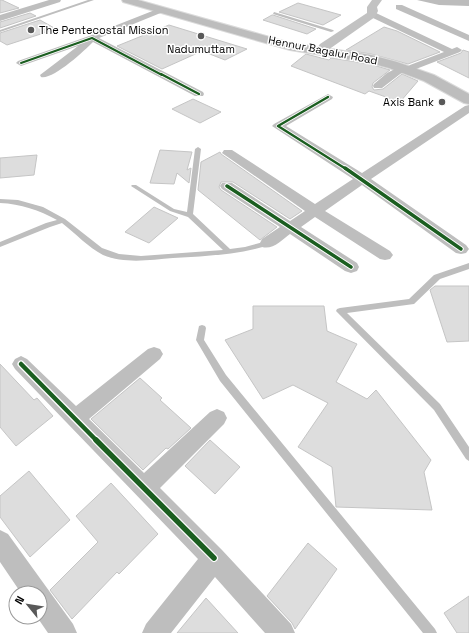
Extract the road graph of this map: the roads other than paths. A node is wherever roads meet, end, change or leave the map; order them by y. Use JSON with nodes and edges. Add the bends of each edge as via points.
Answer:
{"nodes":[{"id":1,"x":57,"y":0,"type":"edge"},
{"id":2,"x":92,"y":0,"type":"edge"},
{"id":3,"x":127,"y":0,"type":"edge"},
{"id":4,"x":146,"y":0,"type":"edge"},
{"id":5,"x":377,"y":0,"type":"edge"},
{"id":6,"x":362,"y":6,"type":"edge"},
{"id":7,"x":399,"y":7,"type":"dead end"},
{"id":8,"x":160,"y":10,"type":"junction"},
{"id":9,"x":274,"y":13,"type":"dead end"},
{"id":10,"x":376,"y":16,"type":"dead end"},
{"id":11,"x":0,"y":18,"type":"edge"},
{"id":12,"x":0,"y":31,"type":"edge"},
{"id":13,"x":332,"y":31,"type":"junction"},
{"id":14,"x":92,"y":38,"type":"junction"},
{"id":15,"x":469,"y":38,"type":"edge"},
{"id":16,"x":469,"y":45,"type":"edge"},
{"id":17,"x":316,"y":48,"type":"junction"},
{"id":18,"x":452,"y":52,"type":"junction"},
{"id":19,"x":21,"y":63,"type":"dead end"},
{"id":20,"x":408,"y":68,"type":"junction"},
{"id":21,"x":45,"y":75,"type":"dead end"},
{"id":22,"x":378,"y":86,"type":"dead end"},
{"id":23,"x":199,"y":94,"type":"dead end"},
{"id":24,"x":469,"y":94,"type":"edge"},
{"id":25,"x":328,"y":97,"type":"dead end"},
{"id":26,"x":469,"y":100,"type":"edge"},
{"id":27,"x":469,"y":108,"type":"edge"},
{"id":28,"x":198,"y":149,"type":"dead end"},
{"id":29,"x":228,"y":153,"type":"dead end"},
{"id":30,"x":362,"y":179,"type":"junction"},
{"id":31,"x":134,"y":186,"type":"dead end"},
{"id":32,"x":227,"y":186,"type":"dead end"},
{"id":33,"x":0,"y":201,"type":"edge"},
{"id":34,"x":315,"y":211,"type":"junction"},
{"id":35,"x":190,"y":216,"type":"junction"},
{"id":36,"x":63,"y":221,"type":"junction"},
{"id":37,"x":289,"y":228,"type":"junction"},
{"id":38,"x":267,"y":243,"type":"joint"},
{"id":39,"x":0,"y":246,"type":"edge"},
{"id":40,"x":461,"y":249,"type":"dead end"},
{"id":41,"x":228,"y":251,"type":"junction"},
{"id":42,"x":385,"y":255,"type":"dead end"},
{"id":43,"x":469,"y":266,"type":"edge"},
{"id":44,"x":351,"y":267,"type":"dead end"},
{"id":45,"x":202,"y":328,"type":"dead end"},
{"id":46,"x":154,"y":354,"type":"dead end"},
{"id":47,"x":21,"y":364,"type":"dead end"},
{"id":48,"x":75,"y":418,"type":"junction"},
{"id":49,"x":217,"y":418,"type":"dead end"},
{"id":50,"x":469,"y":456,"type":"edge"},
{"id":51,"x":144,"y":488,"type":"junction"},
{"id":52,"x":0,"y":542,"type":"edge"},
{"id":53,"x":214,"y":558,"type":"junction"},
{"id":54,"x":30,"y":585,"type":"edge"},
{"id":55,"x":48,"y":610,"type":"edge"},
{"id":56,"x":64,"y":633,"type":"edge"},
{"id":57,"x":155,"y":633,"type":"edge"},
{"id":58,"x":282,"y":633,"type":"edge"},
{"id":59,"x":431,"y":633,"type":"edge"}],
"edges":[{"from":1,"to":11,"type":"street"},
{"from":2,"to":12,"type":"lane"},
{"from":3,"to":8,"type":"main road","name":"Hennur Bagalur Road"},
{"from":4,"to":17,"type":"main road","name":"Hennur Bagalur Road"},
{"from":5,"to":17,"type":"main road","via":[[372,7],[371,15]]},
{"from":6,"to":13,"type":"main road","via":[[360,13]]},
{"from":7,"to":15,"type":"street"},
{"from":8,"to":14,"type":"street"},
{"from":8,"to":17,"type":"main road","name":"Hennur Bagalur Road","via":[[290,46]]},
{"from":9,"to":13,"type":"lane"},
{"from":10,"to":18,"type":"street"},
{"from":13,"to":17,"type":"main road"},
{"from":14,"to":19,"type":"street"},
{"from":14,"to":21,"type":"street"},
{"from":14,"to":23,"type":"street"},
{"from":16,"to":18,"type":"street"},
{"from":17,"to":20,"type":"main road","name":"Hennur Bagalur Road"},
{"from":18,"to":20,"type":"street"},
{"from":20,"to":22,"type":"street","via":[[391,75]]},
{"from":20,"to":24,"type":"main road","name":"Hennur Bagalur Road","via":[[436,75]]},
{"from":20,"to":26,"type":"main road","name":"Hennur Bagalur Road"},
{"from":25,"to":30,"type":"street","via":[[278,126]]},
{"from":27,"to":30,"type":"street"},
{"from":28,"to":35,"type":"lane"},
{"from":29,"to":34,"type":"street"},
{"from":30,"to":34,"type":"street"},
{"from":30,"to":40,"type":"street"},
{"from":31,"to":35,"type":"lane","via":[[172,210]]},
{"from":32,"to":37,"type":"street"},
{"from":33,"to":36,"type":"lane","via":[[13,201],[38,207]]},
{"from":34,"to":37,"type":"street"},
{"from":34,"to":42,"type":"street"},
{"from":35,"to":41,"type":"lane"},
{"from":36,"to":39,"type":"lane"},
{"from":36,"to":41,"type":"lane","via":[[99,250],[128,258]]},
{"from":37,"to":38,"type":"street"},
{"from":37,"to":44,"type":"street"},
{"from":38,"to":41,"type":"lane","via":[[255,248]]},
{"from":43,"to":50,"type":"lane","via":[[437,277],[411,302],[340,311],[438,407]]},
{"from":45,"to":59,"type":"lane","via":[[200,340],[223,378]]},
{"from":46,"to":48,"type":"street"},
{"from":47,"to":48,"type":"street"},
{"from":48,"to":51,"type":"street"},
{"from":49,"to":51,"type":"street"},
{"from":51,"to":53,"type":"street"},
{"from":52,"to":54,"type":"street"},
{"from":53,"to":57,"type":"street"},
{"from":53,"to":58,"type":"street"},
{"from":55,"to":56,"type":"street"}]}
